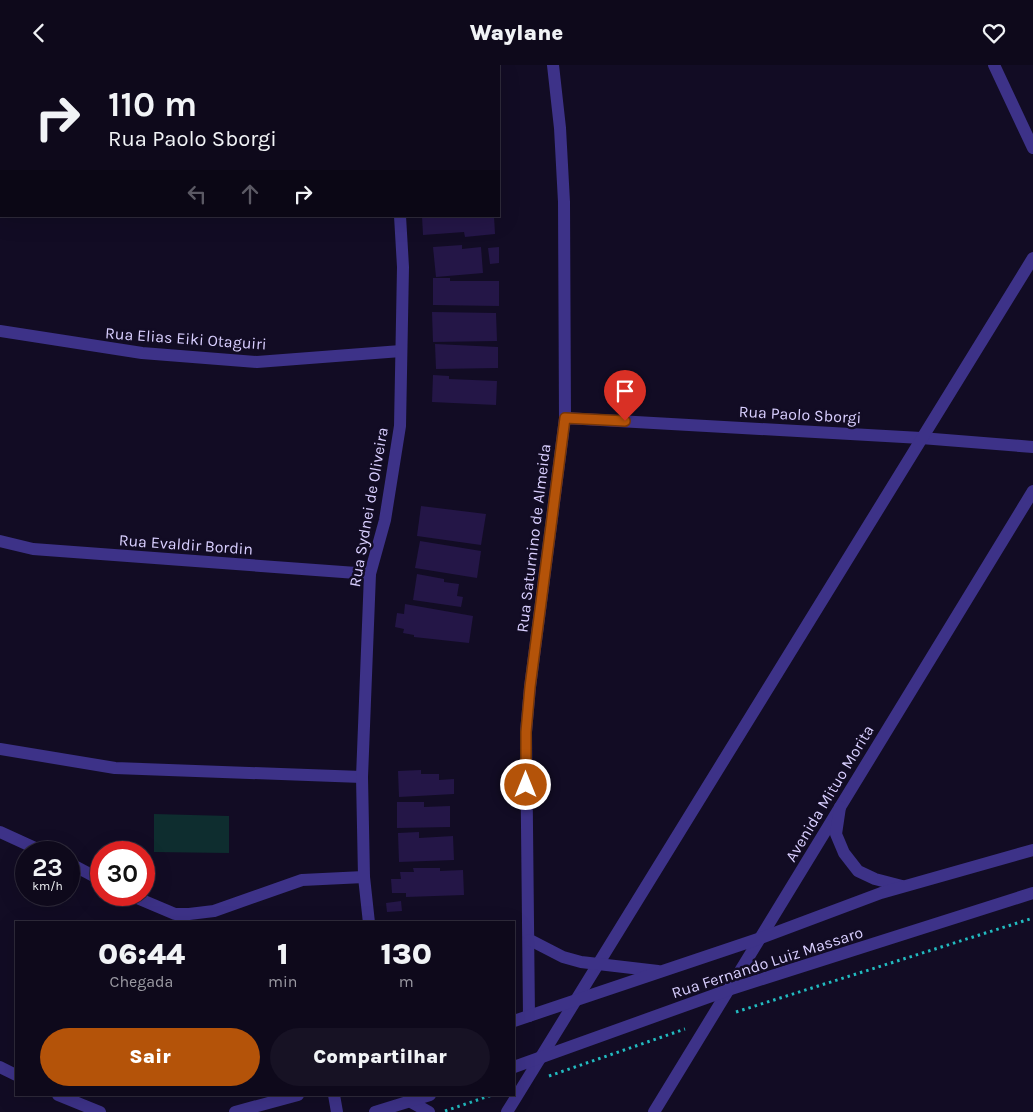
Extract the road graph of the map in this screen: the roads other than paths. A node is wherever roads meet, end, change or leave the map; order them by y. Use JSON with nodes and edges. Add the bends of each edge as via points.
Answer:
{"nodes":[{"id":1,"x":553,"y":65,"type":"edge"},
{"id":2,"x":994,"y":65,"type":"edge"},
{"id":3,"x":1033,"y":148,"type":"edge"},
{"id":4,"x":400,"y":217,"type":"edge"},
{"id":5,"x":1033,"y":258,"type":"edge"},
{"id":6,"x":0,"y":331,"type":"edge"},
{"id":7,"x":401,"y":351,"type":"junction"},
{"id":8,"x":565,"y":418,"type":"junction"},
{"id":9,"x":922,"y":438,"type":"junction"},
{"id":10,"x":1033,"y":447,"type":"edge"},
{"id":11,"x":1033,"y":491,"type":"edge"},
{"id":12,"x":0,"y":541,"type":"edge"},
{"id":13,"x":370,"y":574,"type":"junction"},
{"id":14,"x":0,"y":749,"type":"edge"},
{"id":15,"x":362,"y":777,"type":"junction"},
{"id":16,"x":840,"y":807,"type":"junction"},
{"id":17,"x":0,"y":832,"type":"edge"},
{"id":18,"x":20,"y":841,"type":"edge"},
{"id":19,"x":1033,"y":850,"type":"edge"},
{"id":20,"x":364,"y":877,"type":"junction"},
{"id":21,"x":905,"y":886,"type":"junction"},
{"id":22,"x":1033,"y":893,"type":"edge"},
{"id":23,"x":155,"y":905,"type":"edge"},
{"id":24,"x":369,"y":921,"type":"edge"},
{"id":25,"x":761,"y":938,"type":"junction"},
{"id":26,"x":530,"y":940,"type":"junction"},
{"id":27,"x":600,"y":965,"type":"junction"},
{"id":28,"x":663,"y":972,"type":"junction"},
{"id":29,"x":731,"y":989,"type":"junction"},
{"id":30,"x":577,"y":1001,"type":"junction"},
{"id":31,"x":529,"y":1016,"type":"junction"},
{"id":32,"x":515,"y":1021,"type":"edge"},
{"id":33,"x":540,"y":1059,"type":"junction"},
{"id":34,"x":0,"y":1067,"type":"edge"},
{"id":35,"x":515,"y":1067,"type":"edge"},
{"id":36,"x":15,"y":1074,"type":"edge"},
{"id":37,"x":60,"y":1096,"type":"edge"},
{"id":38,"x":294,"y":1096,"type":"edge"},
{"id":39,"x":334,"y":1096,"type":"edge"},
{"id":40,"x":424,"y":1096,"type":"edge"},
{"id":41,"x":411,"y":1098,"type":"edge"},
{"id":42,"x":100,"y":1112,"type":"edge"},
{"id":43,"x":235,"y":1112,"type":"edge"},
{"id":44,"x":337,"y":1112,"type":"edge"},
{"id":45,"x":375,"y":1112,"type":"edge"},
{"id":46,"x":429,"y":1112,"type":"edge"},
{"id":47,"x":507,"y":1112,"type":"edge"},
{"id":48,"x":654,"y":1112,"type":"edge"}],
"edges":[{"from":1,"to":8,"type":"street","name":"Rua Saturnino de Almeida","via":[[564,202]]},
{"from":2,"to":3,"type":"street"},
{"from":4,"to":7,"type":"street","name":"Rua Sydnei de Oliveira","via":[[403,267]]},
{"from":5,"to":9,"type":"street"},
{"from":6,"to":7,"type":"street","name":"Rua Elias Eiki Otaguiri","via":[[142,353],[256,361]]},
{"from":7,"to":13,"type":"street","name":"Rua Sydnei de Oliveira","via":[[400,426],[396,455],[385,520]]},
{"from":8,"to":9,"type":"street","name":"Rua Paolo Sborgi"},
{"from":8,"to":26,"type":"street","name":"Rua Saturnino de Almeida","via":[[526,732]]},
{"from":9,"to":10,"type":"street","name":"Rua Paolo Sborgi"},
{"from":9,"to":27,"type":"street"},
{"from":11,"to":16,"type":"street","name":"Avenida Mituo Morita"},
{"from":12,"to":13,"type":"street","name":"Rua Evaldir Bordin","via":[[33,549]]},
{"from":13,"to":15,"type":"street","name":"Rua Sydnei de Oliveira"},
{"from":14,"to":15,"type":"street","via":[[115,768]]},
{"from":15,"to":20,"type":"street","name":"Rua Sydnei de Oliveira"},
{"from":16,"to":21,"type":"street","via":[[836,834],[844,853],[858,871]]},
{"from":16,"to":25,"type":"street","name":"Avenida Mituo Morita"},
{"from":17,"to":18,"type":"street"},
{"from":19,"to":21,"type":"street","name":"Rua Fernando Luiz Massaro"},
{"from":20,"to":23,"type":"street","via":[[302,880],[214,911],[189,915],[176,914]]},
{"from":20,"to":24,"type":"street","name":"Rua Sydnei de Oliveira"},
{"from":21,"to":25,"type":"street","name":"Rua Fernando Luiz Massaro"},
{"from":22,"to":29,"type":"street","name":"Rua Fernando Luiz Massaro"},
{"from":25,"to":28,"type":"street","name":"Rua Fernando Luiz Massaro"},
{"from":25,"to":29,"type":"street","name":"Avenida Mituo Morita"},
{"from":26,"to":27,"type":"street","via":[[563,957]]},
{"from":26,"to":31,"type":"street","name":"Rua Saturnino de Almeida"},
{"from":27,"to":28,"type":"street"},
{"from":27,"to":30,"type":"street"},
{"from":28,"to":30,"type":"street","name":"Rua Fernando Luiz Massaro"},
{"from":29,"to":33,"type":"street","name":"Rua Fernando Luiz Massaro"},
{"from":29,"to":48,"type":"street","name":"Avenida Mituo Morita"},
{"from":30,"to":31,"type":"street","name":"Rua Fernando Luiz Massaro"},
{"from":30,"to":33,"type":"street"},
{"from":31,"to":32,"type":"street","name":"Rua Fernando Luiz Massaro"},
{"from":33,"to":35,"type":"street","name":"Rua Fernando Luiz Massaro"},
{"from":33,"to":47,"type":"street"},
{"from":34,"to":36,"type":"street"},
{"from":37,"to":42,"type":"street"},
{"from":38,"to":43,"type":"street"},
{"from":39,"to":44,"type":"street"},
{"from":40,"to":41,"type":"street"},
{"from":41,"to":45,"type":"street"},
{"from":41,"to":46,"type":"street"}]}
